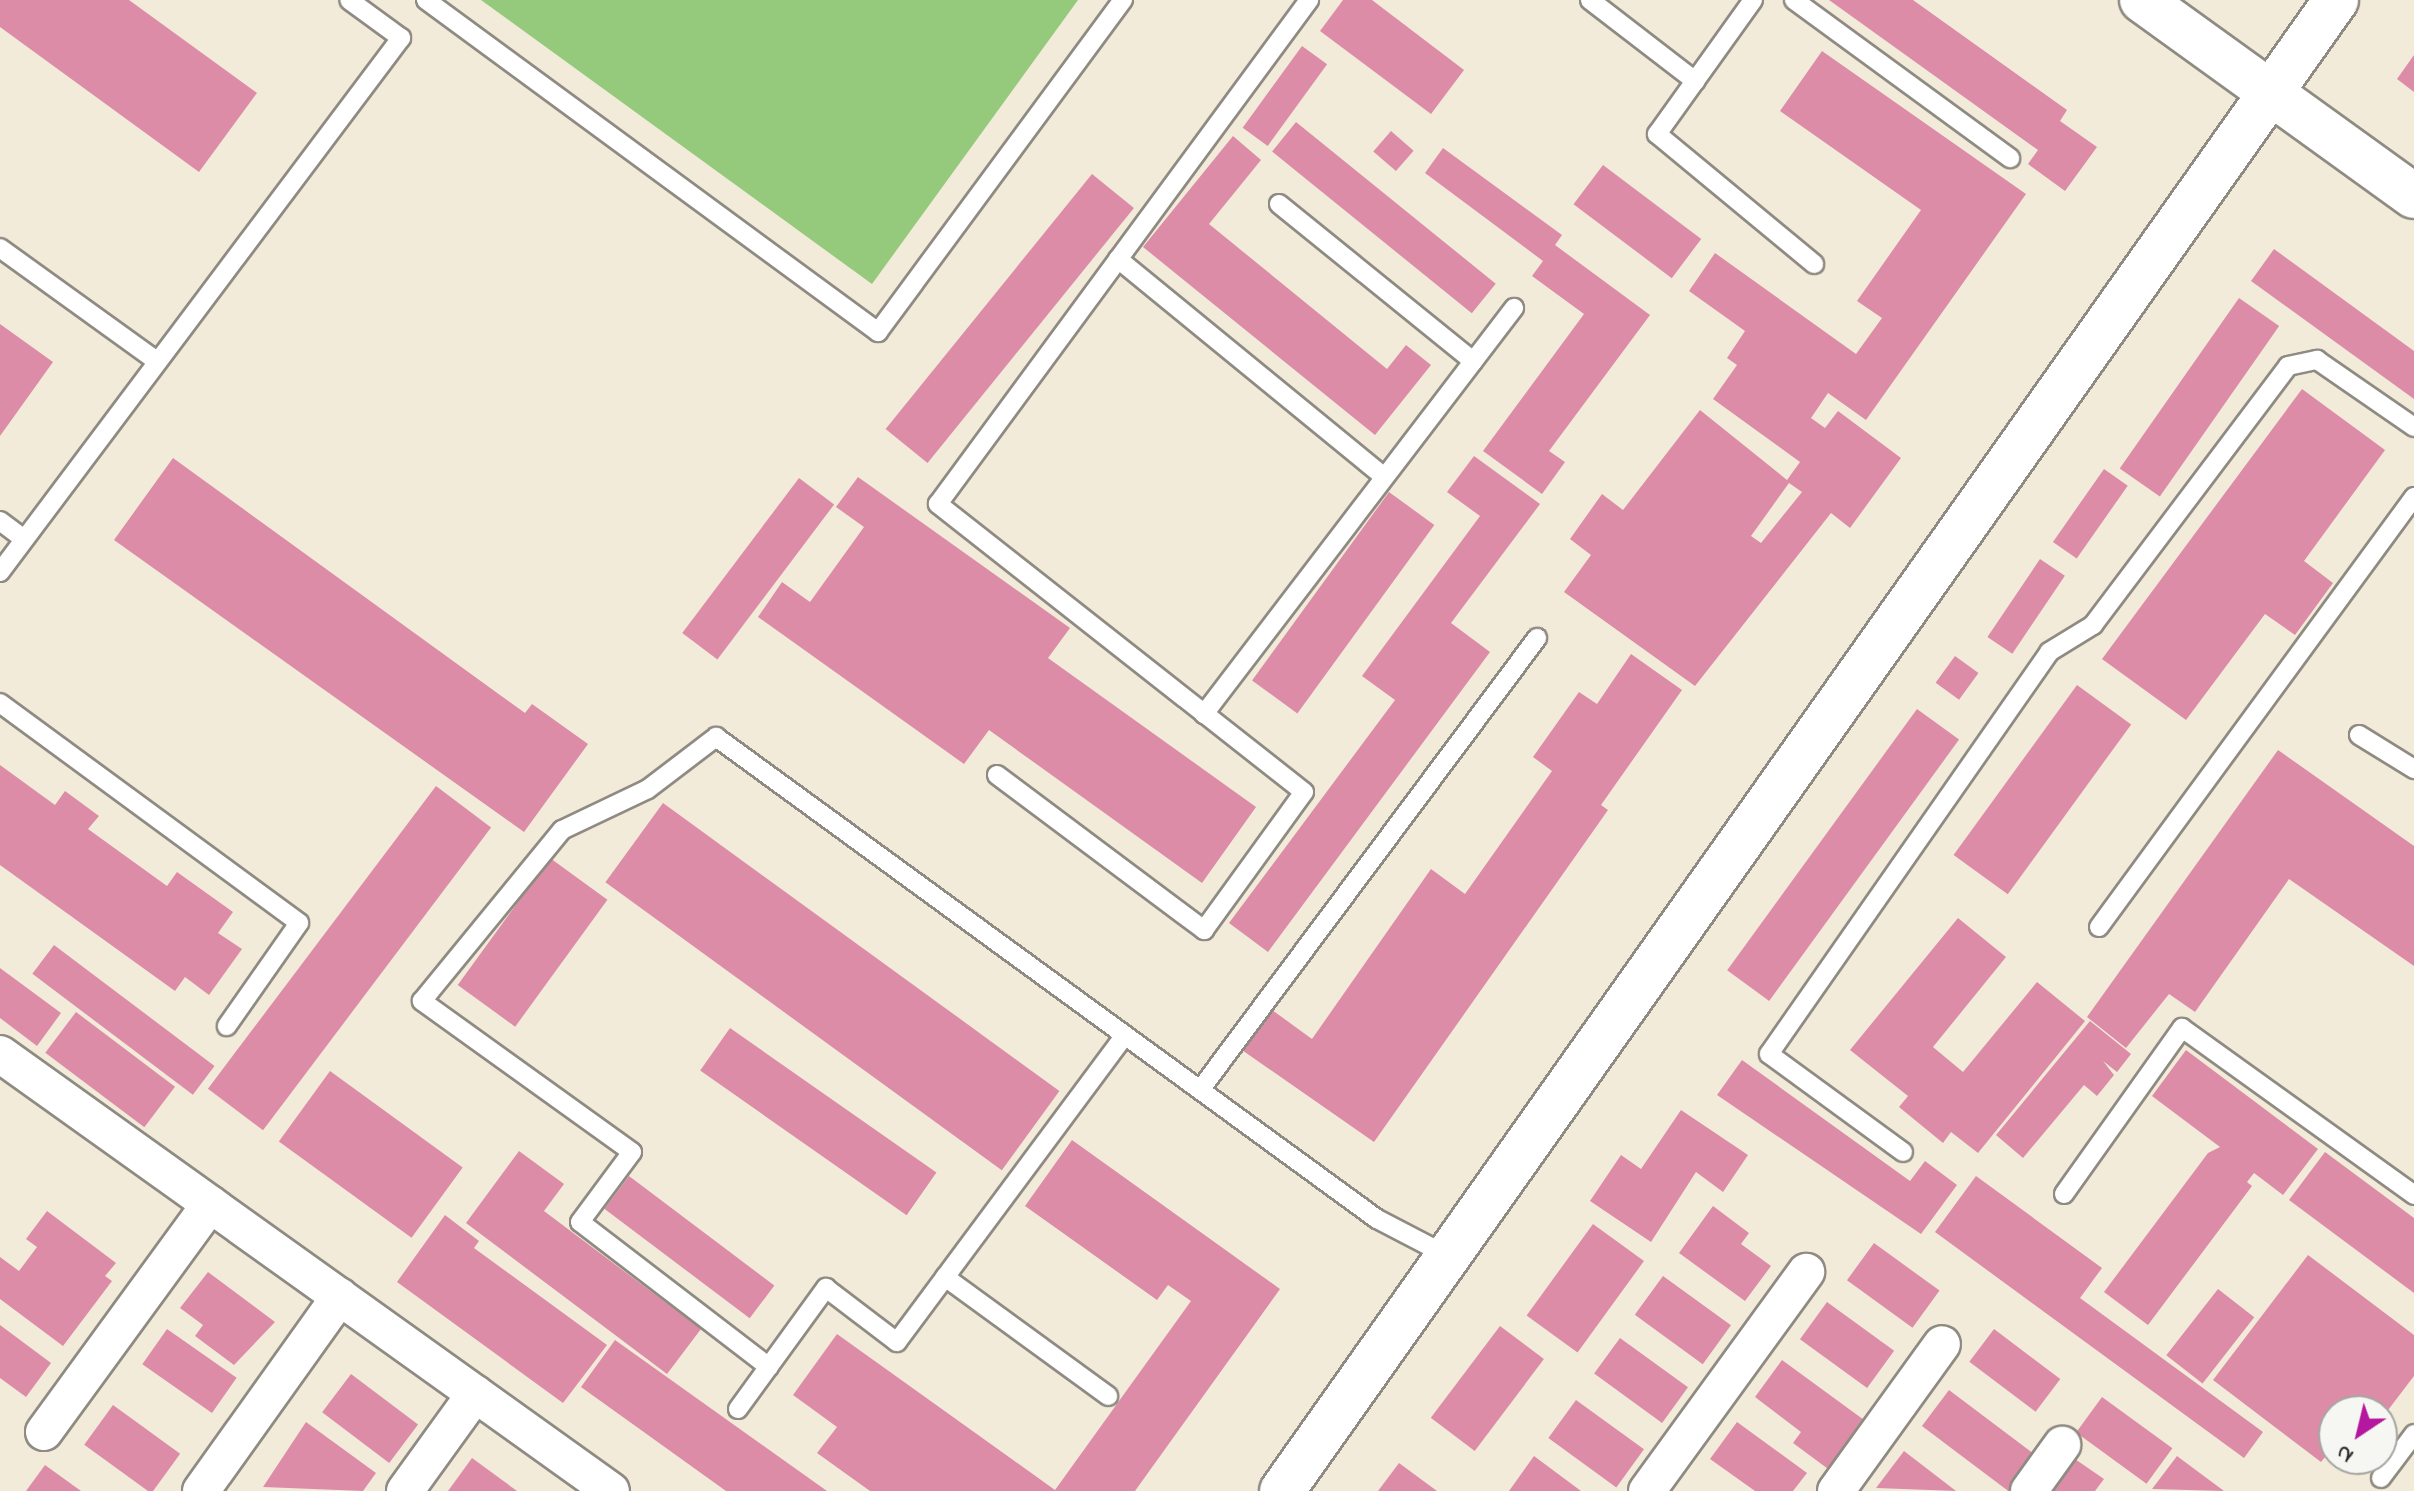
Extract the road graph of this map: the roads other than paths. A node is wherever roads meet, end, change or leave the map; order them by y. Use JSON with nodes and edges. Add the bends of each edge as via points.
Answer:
{"nodes":[{"id":1,"x":349,"y":0,"type":"edge"},
{"id":2,"x":426,"y":0,"type":"edge"},
{"id":3,"x":1123,"y":0,"type":"edge"},
{"id":4,"x":1309,"y":0,"type":"edge"},
{"id":5,"x":1590,"y":0,"type":"edge"},
{"id":6,"x":1753,"y":0,"type":"edge"},
{"id":7,"x":1794,"y":0,"type":"edge"},
{"id":8,"x":2142,"y":0,"type":"edge"},
{"id":9,"x":2336,"y":0,"type":"edge"},
{"id":10,"x":1695,"y":81,"type":"junction"},
{"id":11,"x":2269,"y":92,"type":"junction"},
{"id":12,"x":2010,"y":158,"type":"dead end"},
{"id":13,"x":2414,"y":196,"type":"edge"},
{"id":14,"x":1279,"y":204,"type":"dead end"},
{"id":15,"x":0,"y":248,"type":"edge"},
{"id":16,"x":1118,"y":259,"type":"junction"},
{"id":17,"x":1814,"y":264,"type":"dead end"},
{"id":18,"x":1514,"y":308,"type":"dead end"},
{"id":19,"x":154,"y":359,"type":"junction"},
{"id":20,"x":1473,"y":361,"type":"junction"},
{"id":21,"x":2414,"y":427,"type":"edge"},
{"id":22,"x":1384,"y":477,"type":"junction"},
{"id":23,"x":2414,"y":497,"type":"edge"},
{"id":24,"x":0,"y":521,"type":"edge"},
{"id":25,"x":24,"y":539,"type":"junction"},
{"id":26,"x":0,"y":572,"type":"edge"},
{"id":27,"x":1537,"y":638,"type":"dead end"},
{"id":28,"x":0,"y":703,"type":"edge"},
{"id":29,"x":1204,"y":714,"type":"junction"},
{"id":30,"x":2359,"y":735,"type":"dead end"},
{"id":31,"x":2414,"y":769,"type":"edge"},
{"id":32,"x":997,"y":775,"type":"dead end"},
{"id":33,"x":2099,"y":927,"type":"dead end"},
{"id":34,"x":227,"y":1026,"type":"dead end"},
{"id":35,"x":1125,"y":1035,"type":"junction"},
{"id":36,"x":0,"y":1054,"type":"edge"},
{"id":37,"x":1200,"y":1090,"type":"junction"},
{"id":38,"x":1903,"y":1152,"type":"dead end"},
{"id":39,"x":2064,"y":1194,"type":"dead end"},
{"id":40,"x":2414,"y":1195,"type":"edge"},
{"id":41,"x":210,"y":1204,"type":"junction"},
{"id":42,"x":1448,"y":1256,"type":"junction"},
{"id":43,"x":1806,"y":1272,"type":"dead end"},
{"id":44,"x":945,"y":1277,"type":"junction"},
{"id":45,"x":340,"y":1296,"type":"junction"},
{"id":46,"x":1942,"y":1344,"type":"dead end"},
{"id":47,"x":769,"y":1367,"type":"junction"},
{"id":48,"x":475,"y":1394,"type":"junction"},
{"id":49,"x":1108,"y":1396,"type":"dead end"},
{"id":50,"x":738,"y":1409,"type":"dead end"},
{"id":51,"x":44,"y":1432,"type":"dead end"},
{"id":52,"x":2414,"y":1434,"type":"edge"},
{"id":53,"x":2062,"y":1445,"type":"dead end"},
{"id":54,"x":2381,"y":1478,"type":"dead end"},
{"id":55,"x":201,"y":1491,"type":"edge"},
{"id":56,"x":405,"y":1491,"type":"edge"},
{"id":57,"x":610,"y":1491,"type":"edge"},
{"id":58,"x":1282,"y":1491,"type":"edge"},
{"id":59,"x":1647,"y":1491,"type":"edge"},
{"id":60,"x":1836,"y":1491,"type":"edge"},
{"id":61,"x":2029,"y":1491,"type":"edge"}],
"edges":[{"from":1,"to":19,"type":"lane","via":[[401,38]]},
{"from":2,"to":3,"type":"lane","via":[[878,332]]},
{"from":4,"to":16,"type":"lane"},
{"from":5,"to":10,"type":"lane"},
{"from":6,"to":10,"type":"lane"},
{"from":7,"to":12,"type":"lane"},
{"from":8,"to":11,"type":"street"},
{"from":9,"to":11,"type":"street"},
{"from":10,"to":17,"type":"lane","via":[[1657,134]]},
{"from":11,"to":13,"type":"street"},
{"from":11,"to":42,"type":"street"},
{"from":14,"to":20,"type":"lane"},
{"from":15,"to":19,"type":"lane"},
{"from":16,"to":22,"type":"lane"},
{"from":16,"to":29,"type":"lane","via":[[938,504]]},
{"from":18,"to":20,"type":"lane"},
{"from":19,"to":25,"type":"lane"},
{"from":20,"to":22,"type":"lane"},
{"from":21,"to":38,"type":"lane","via":[[2317,360],[2288,366],[2093,625],[2049,652],[1769,1054]]},
{"from":22,"to":29,"type":"lane"},
{"from":23,"to":33,"type":"lane"},
{"from":24,"to":25,"type":"lane"},
{"from":25,"to":26,"type":"lane"},
{"from":27,"to":37,"type":"lane"},
{"from":28,"to":34,"type":"lane","via":[[299,923]]},
{"from":29,"to":32,"type":"lane","via":[[1304,792],[1204,930]]},
{"from":30,"to":31,"type":"lane"},
{"from":35,"to":37,"type":"lane"},
{"from":35,"to":44,"type":"lane"},
{"from":35,"to":47,"type":"lane","via":[[716,737],[648,789],[562,830],[422,1001],[632,1152],[580,1222]]},
{"from":36,"to":41,"type":"street"},
{"from":37,"to":42,"type":"lane","via":[[1377,1219]]},
{"from":39,"to":40,"type":"lane","via":[[2182,1028]]},
{"from":41,"to":45,"type":"street"},
{"from":41,"to":51,"type":"street"},
{"from":42,"to":58,"type":"street"},
{"from":43,"to":59,"type":"street"},
{"from":44,"to":47,"type":"lane","via":[[897,1342],[826,1288]]},
{"from":44,"to":49,"type":"lane"},
{"from":45,"to":48,"type":"street"},
{"from":45,"to":55,"type":"street"},
{"from":46,"to":60,"type":"street"},
{"from":47,"to":50,"type":"lane"},
{"from":48,"to":56,"type":"street"},
{"from":48,"to":57,"type":"street"},
{"from":52,"to":54,"type":"lane"},
{"from":53,"to":61,"type":"street"}]}
